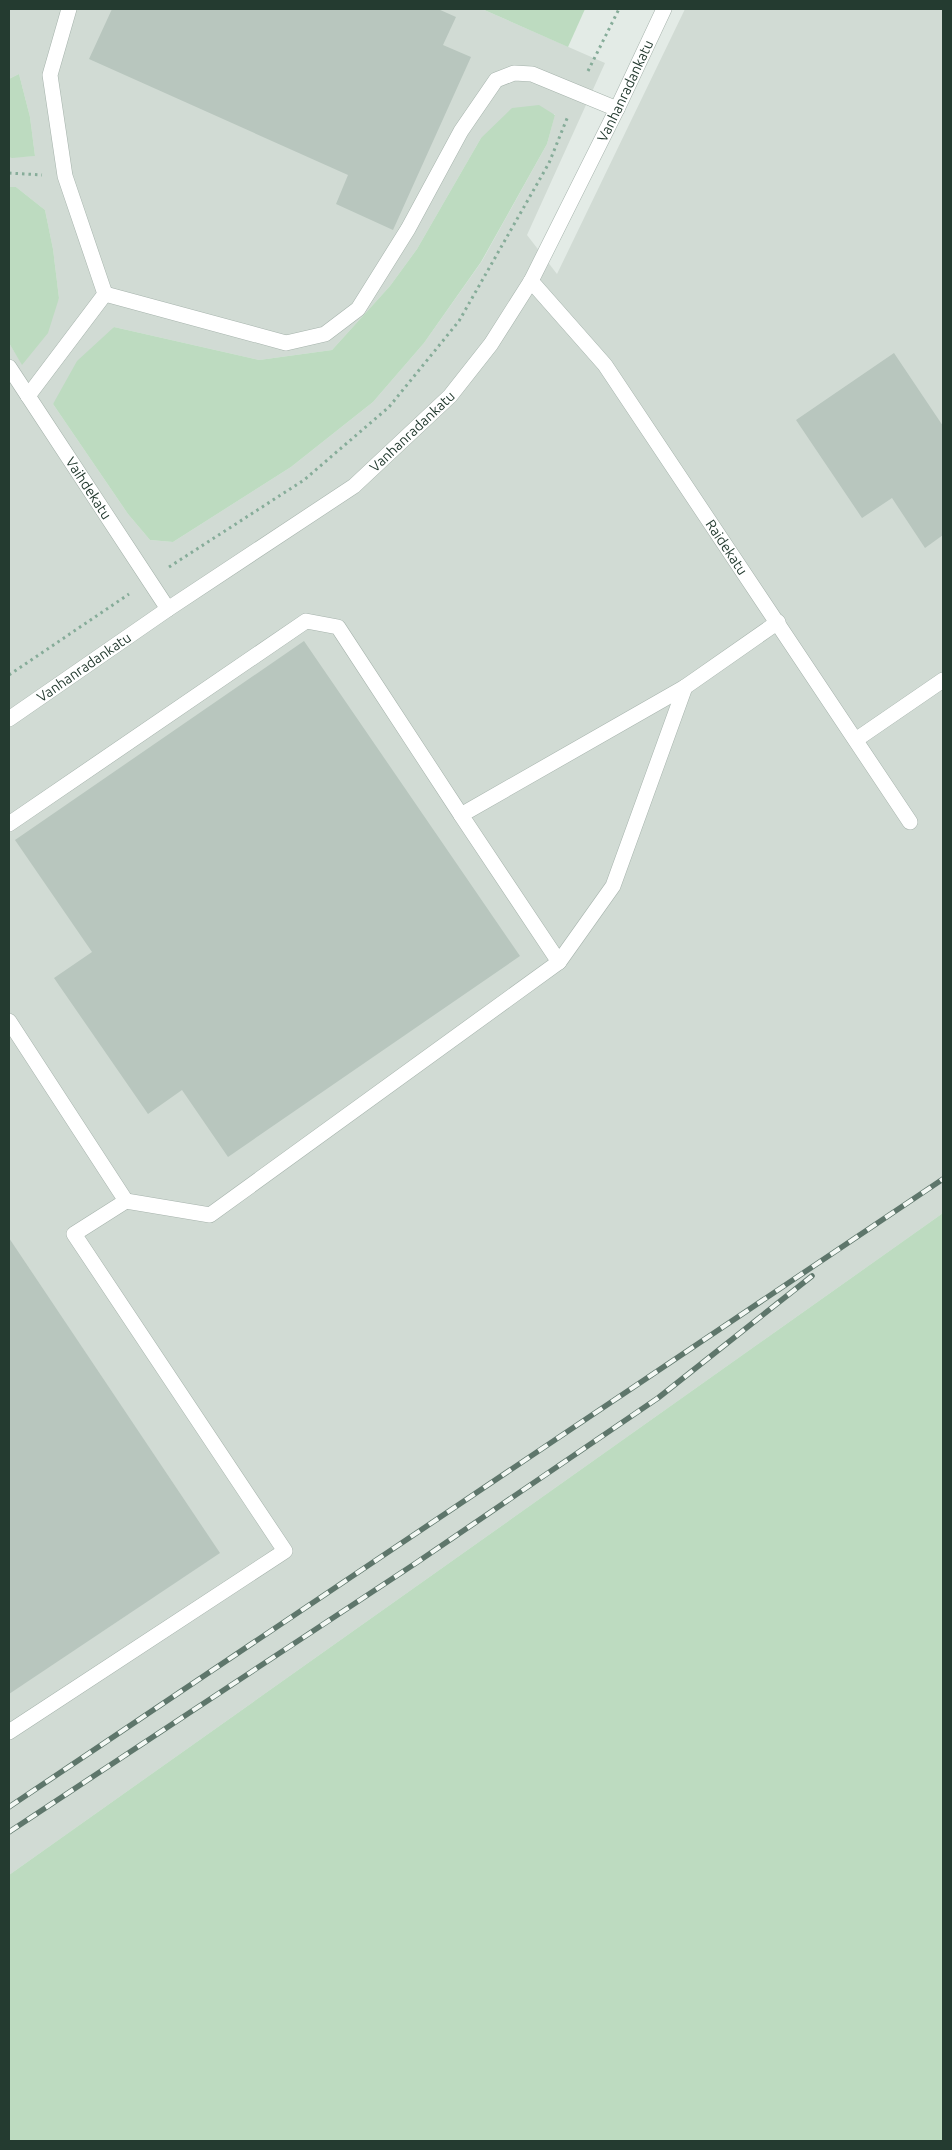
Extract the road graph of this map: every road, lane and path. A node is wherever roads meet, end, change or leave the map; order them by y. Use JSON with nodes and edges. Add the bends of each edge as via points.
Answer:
{"nodes":[{"id":1,"x":69,"y":9,"type":"edge"},
{"id":2,"x":618,"y":9,"type":"edge"},
{"id":3,"x":664,"y":9,"type":"edge"},
{"id":4,"x":578,"y":92,"type":"junction"},
{"id":5,"x":617,"y":109,"type":"junction"},
{"id":6,"x":9,"y":173,"type":"edge"},
{"id":7,"x":65,"y":176,"type":"junction"},
{"id":8,"x":531,"y":281,"type":"junction"},
{"id":9,"x":106,"y":294,"type":"junction"},
{"id":10,"x":9,"y":367,"type":"edge"},
{"id":11,"x":28,"y":396,"type":"junction"},
{"id":12,"x":149,"y":580,"type":"junction"},
{"id":13,"x":168,"y":609,"type":"junction"},
{"id":14,"x":778,"y":622,"type":"junction"},
{"id":15,"x":9,"y":675,"type":"edge"},
{"id":16,"x":943,"y":680,"type":"edge"},
{"id":17,"x":685,"y":687,"type":"junction"},
{"id":18,"x":9,"y":719,"type":"edge"},
{"id":19,"x":857,"y":739,"type":"junction"},
{"id":20,"x":461,"y":815,"type":"junction"},
{"id":21,"x":910,"y":822,"type":"dead end"},
{"id":22,"x":9,"y":824,"type":"edge"},
{"id":23,"x":559,"y":962,"type":"junction"},
{"id":24,"x":9,"y":1021,"type":"edge"},
{"id":25,"x":126,"y":1201,"type":"junction"},
{"id":26,"x":9,"y":1732,"type":"edge"}],
"edges":[{"from":1,"to":7,"type":"street","via":[[50,75]]},
{"from":2,"to":4,"type":"path"},
{"from":3,"to":5,"type":"street","name":"Vanhanradankatu"},
{"from":4,"to":5,"type":"street"},
{"from":4,"to":9,"type":"street","via":[[532,74],[514,73],[496,80],[461,130],[408,229],[358,309],[325,334],[286,343]]},
{"from":4,"to":12,"type":"path","via":[[549,163],[460,322],[389,407],[304,480]]},
{"from":5,"to":8,"type":"street","name":"Vanhanradankatu"},
{"from":6,"to":7,"type":"path"},
{"from":7,"to":9,"type":"street"},
{"from":8,"to":13,"type":"street","name":"Vanhanradankatu","via":[[491,344],[450,396],[354,486]]},
{"from":8,"to":14,"type":"street","name":"Raidekatu","via":[[605,365]]},
{"from":9,"to":11,"type":"street"},
{"from":10,"to":11,"type":"street","name":"Vaihdekatu"},
{"from":11,"to":12,"type":"street","name":"Vaihdekatu"},
{"from":12,"to":13,"type":"street","name":"Vaihdekatu"},
{"from":12,"to":15,"type":"path"},
{"from":13,"to":18,"type":"street","name":"Vanhanradankatu"},
{"from":14,"to":17,"type":"street"},
{"from":14,"to":19,"type":"street","name":"Raidekatu"},
{"from":16,"to":19,"type":"street"},
{"from":17,"to":20,"type":"street"},
{"from":17,"to":23,"type":"street","via":[[613,886]]},
{"from":19,"to":21,"type":"street","name":"Raidekatu"},
{"from":20,"to":22,"type":"street","via":[[338,627],[306,621]]},
{"from":20,"to":23,"type":"street"},
{"from":23,"to":25,"type":"street","via":[[210,1215]]},
{"from":24,"to":25,"type":"street"},
{"from":25,"to":26,"type":"street","via":[[74,1234],[285,1550]]}]}
